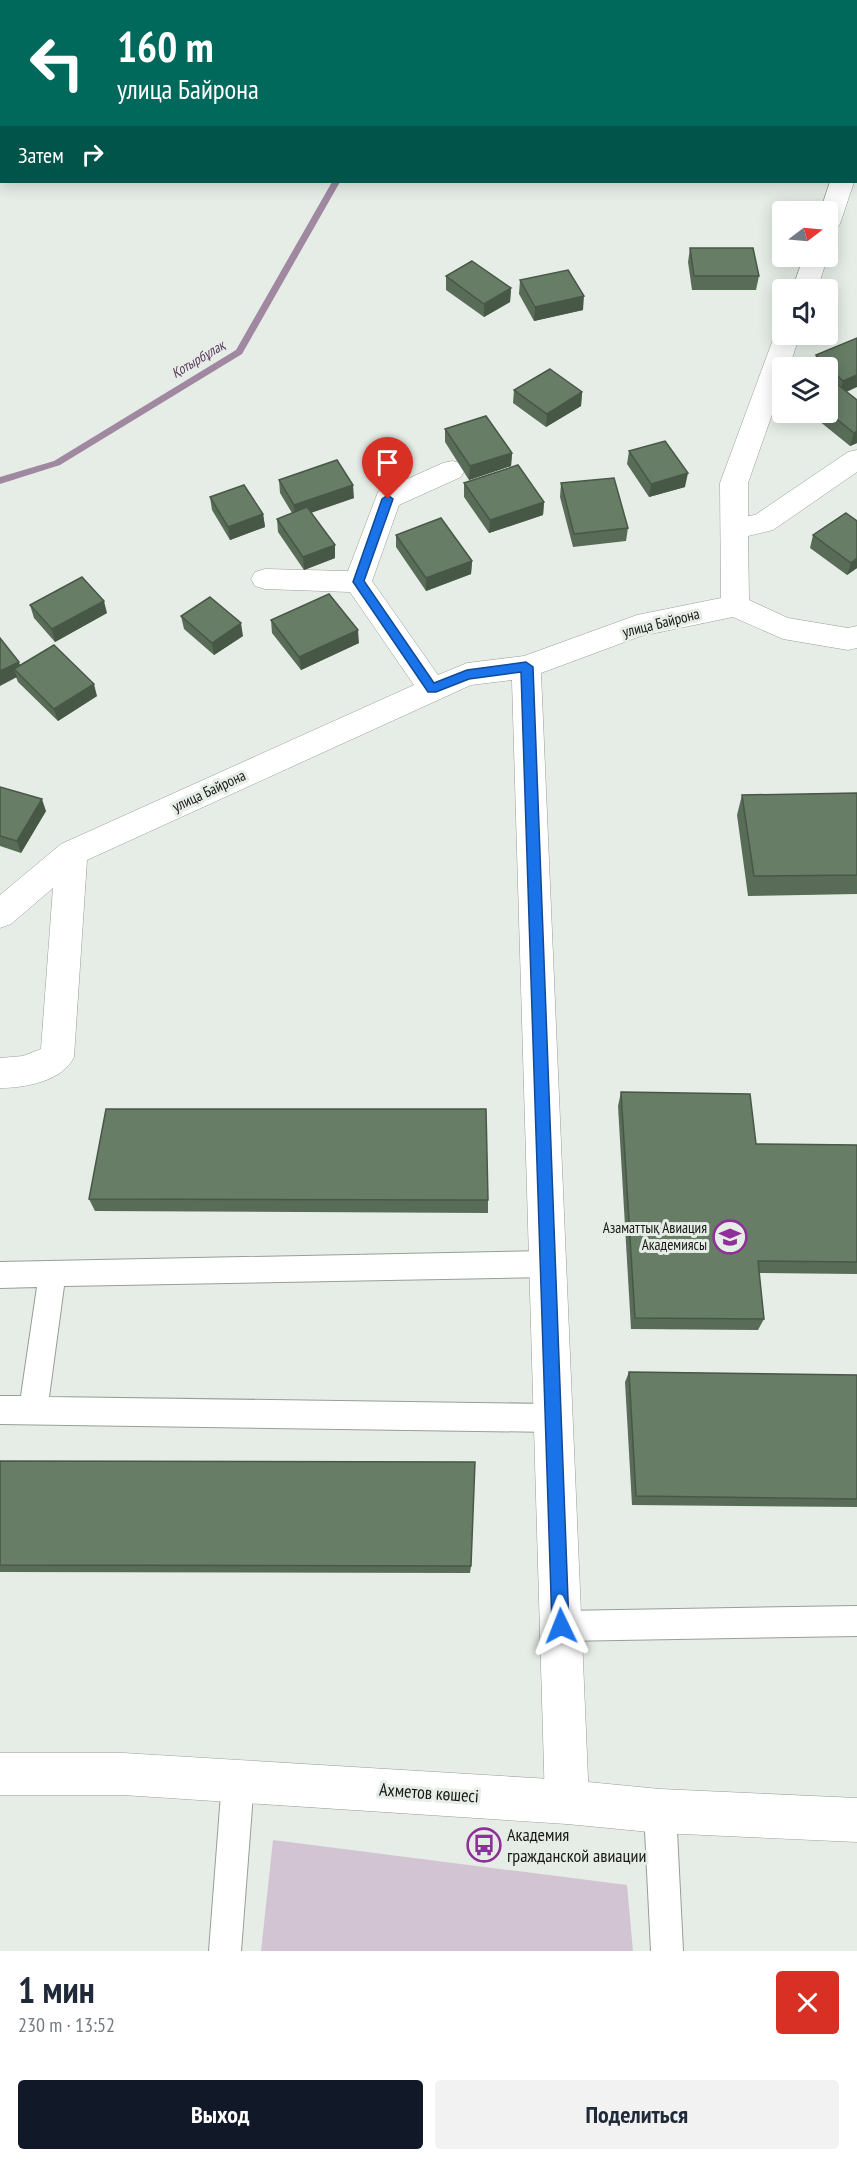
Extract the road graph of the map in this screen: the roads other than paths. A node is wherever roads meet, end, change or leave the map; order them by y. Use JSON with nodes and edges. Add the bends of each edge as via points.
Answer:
{"nodes":[{"id":1,"x":842,"y":183,"type":"edge"},
{"id":2,"x":836,"y":201,"type":"edge"},
{"id":3,"x":784,"y":345,"type":"edge"},
{"id":4,"x":857,"y":459,"type":"edge"},
{"id":5,"x":452,"y":470,"type":"dead end"},
{"id":6,"x":734,"y":529,"type":"junction"},
{"id":7,"x":264,"y":579,"type":"dead end"},
{"id":8,"x":358,"y":582,"type":"junction"},
{"id":9,"x":735,"y":606,"type":"junction"},
{"id":10,"x":857,"y":637,"type":"edge"},
{"id":11,"x":526,"y":667,"type":"junction"},
{"id":12,"x":432,"y":689,"type":"junction"},
{"id":13,"x":72,"y":853,"type":"junction"},
{"id":14,"x":0,"y":914,"type":"edge"},
{"id":15,"x":0,"y":1073,"type":"edge"},
{"id":16,"x":548,"y":1264,"type":"junction"},
{"id":17,"x":52,"y":1274,"type":"junction"},
{"id":18,"x":0,"y":1275,"type":"edge"},
{"id":19,"x":0,"y":1410,"type":"edge"},
{"id":20,"x":33,"y":1410,"type":"junction"},
{"id":21,"x":553,"y":1418,"type":"junction"},
{"id":22,"x":857,"y":1621,"type":"edge"},
{"id":23,"x":561,"y":1626,"type":"junction"},
{"id":24,"x":0,"y":1774,"type":"edge"},
{"id":25,"x":238,"y":1781,"type":"junction"},
{"id":26,"x":567,"y":1802,"type":"junction"},
{"id":27,"x":660,"y":1811,"type":"junction"},
{"id":28,"x":857,"y":1820,"type":"edge"},
{"id":29,"x":225,"y":1951,"type":"edge"},
{"id":30,"x":667,"y":1951,"type":"edge"}],
"edges":[{"from":1,"to":2,"type":"street"},
{"from":3,"to":6,"type":"street","via":[[734,483]]},
{"from":4,"to":6,"type":"street","via":[[763,523]]},
{"from":5,"to":8,"type":"street","via":[[388,499]]},
{"from":6,"to":9,"type":"street"},
{"from":7,"to":8,"type":"street"},
{"from":8,"to":12,"type":"street"},
{"from":9,"to":10,"type":"street","via":[[783,628],[848,639]]},
{"from":9,"to":11,"type":"street","name":"улица Байрона","via":[[637,626]]},
{"from":11,"to":12,"type":"street","name":"улица Байрона","via":[[467,674]]},
{"from":11,"to":16,"type":"street"},
{"from":12,"to":13,"type":"street","name":"улица Байрона"},
{"from":13,"to":14,"type":"street","name":"улица Байрона"},
{"from":13,"to":15,"type":"street","via":[[57,1057],[40,1069]]},
{"from":16,"to":17,"type":"lane"},
{"from":16,"to":21,"type":"street"},
{"from":17,"to":18,"type":"lane"},
{"from":17,"to":20,"type":"lane"},
{"from":19,"to":20,"type":"lane"},
{"from":20,"to":21,"type":"lane"},
{"from":21,"to":23,"type":"street"},
{"from":22,"to":23,"type":"lane"},
{"from":23,"to":26,"type":"street"},
{"from":24,"to":25,"type":"street","name":"Ахметов көшесі","via":[[123,1774]]},
{"from":25,"to":26,"type":"street","name":"Ахметов көшесі"},
{"from":25,"to":29,"type":"lane"},
{"from":26,"to":27,"type":"street","name":"Ахметов көшесі"},
{"from":27,"to":28,"type":"street","name":"Ахметов көшесі"},
{"from":27,"to":30,"type":"lane"}]}
